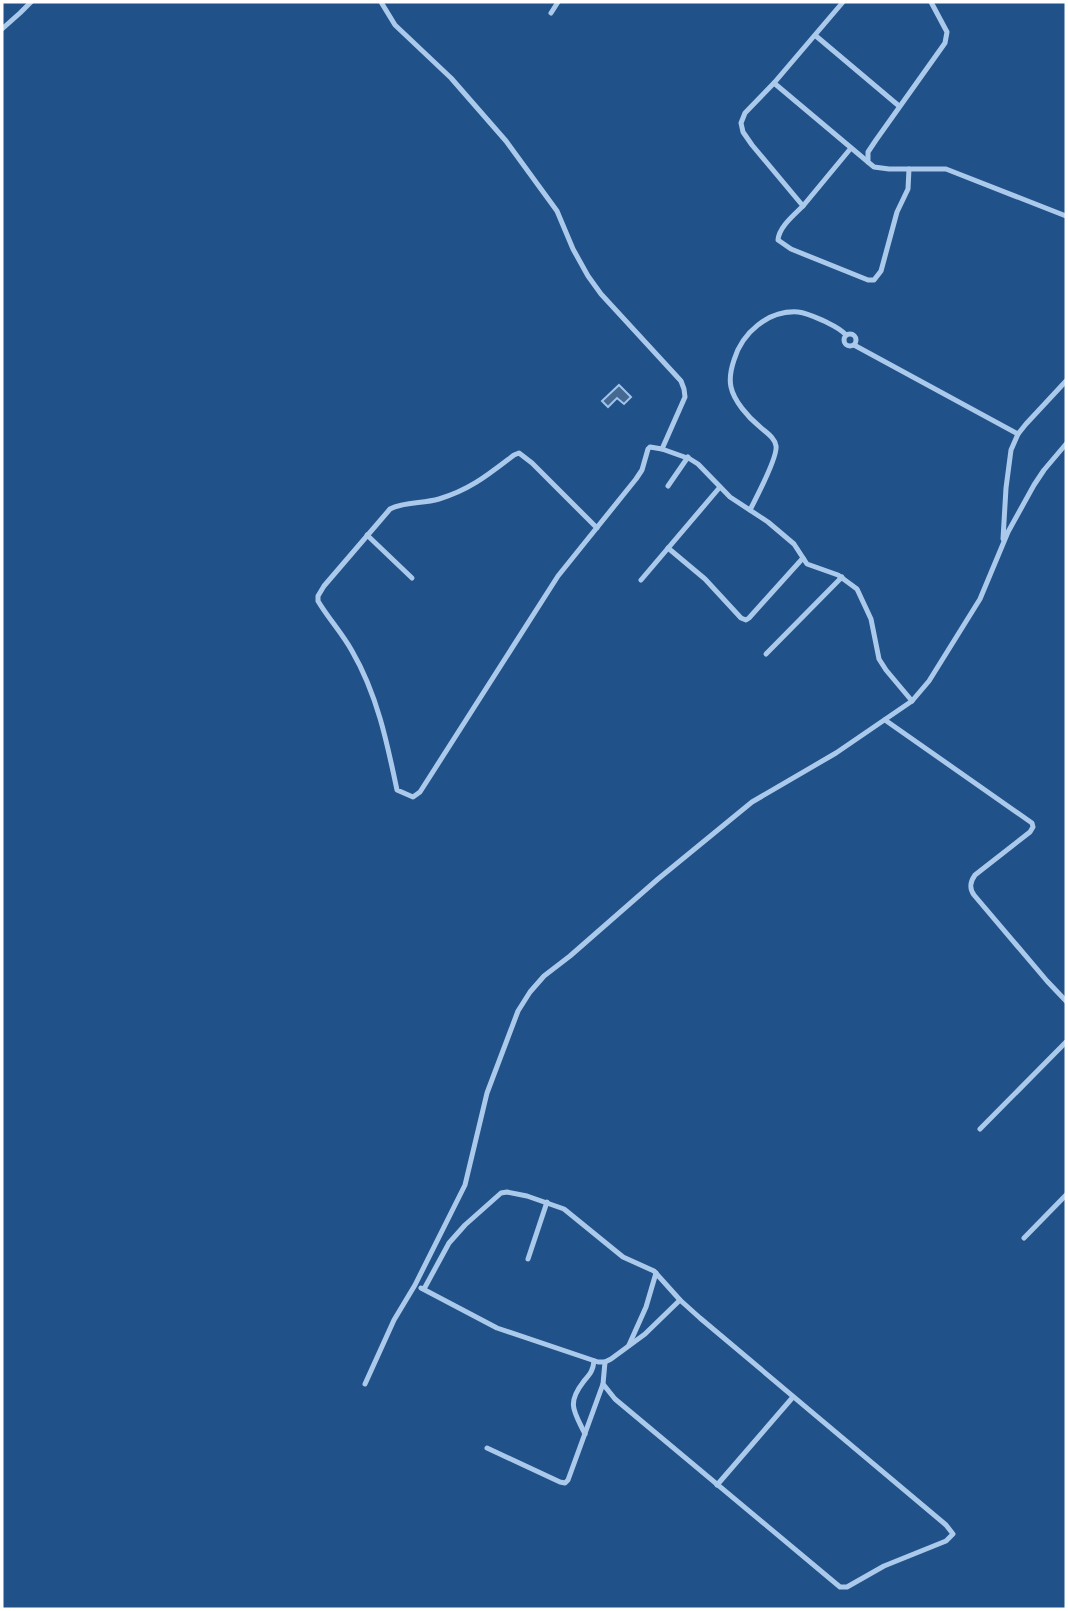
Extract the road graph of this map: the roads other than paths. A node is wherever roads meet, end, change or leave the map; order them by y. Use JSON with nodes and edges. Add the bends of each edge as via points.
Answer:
{"nodes":[{"id":1,"x":31,"y":2,"type":"edge"},
{"id":2,"x":381,"y":2,"type":"edge"},
{"id":3,"x":558,"y":2,"type":"edge"},
{"id":4,"x":843,"y":2,"type":"edge"},
{"id":5,"x":932,"y":2,"type":"edge"},
{"id":6,"x":551,"y":13,"type":"dead end"},
{"id":7,"x":2,"y":29,"type":"edge"},
{"id":8,"x":816,"y":36,"type":"junction"},
{"id":9,"x":774,"y":83,"type":"junction"},
{"id":10,"x":899,"y":106,"type":"junction"},
{"id":11,"x":851,"y":148,"type":"junction"},
{"id":12,"x":868,"y":162,"type":"junction"},
{"id":13,"x":909,"y":169,"type":"junction"},
{"id":14,"x":803,"y":206,"type":"junction"},
{"id":15,"x":1066,"y":216,"type":"edge"},
{"id":16,"x":1066,"y":381,"type":"edge"},
{"id":17,"x":1018,"y":434,"type":"junction"},
{"id":18,"x":1066,"y":444,"type":"edge"},
{"id":19,"x":662,"y":449,"type":"junction"},
{"id":20,"x":688,"y":457,"type":"junction"},
{"id":21,"x":668,"y":486,"type":"dead end"},
{"id":22,"x":720,"y":487,"type":"junction"},
{"id":23,"x":750,"y":510,"type":"junction"},
{"id":24,"x":597,"y":528,"type":"junction"},
{"id":25,"x":367,"y":535,"type":"junction"},
{"id":26,"x":1003,"y":545,"type":"junction"},
{"id":27,"x":668,"y":548,"type":"junction"},
{"id":28,"x":803,"y":558,"type":"junction"},
{"id":29,"x":842,"y":577,"type":"junction"},
{"id":30,"x":412,"y":578,"type":"dead end"},
{"id":31,"x":641,"y":580,"type":"dead end"},
{"id":32,"x":766,"y":654,"type":"dead end"},
{"id":33,"x":912,"y":701,"type":"junction"},
{"id":34,"x":885,"y":720,"type":"junction"},
{"id":35,"x":1066,"y":1001,"type":"edge"},
{"id":36,"x":1066,"y":1042,"type":"edge"},
{"id":37,"x":980,"y":1129,"type":"dead end"},
{"id":38,"x":1066,"y":1195,"type":"edge"},
{"id":39,"x":547,"y":1202,"type":"junction"},
{"id":40,"x":1024,"y":1238,"type":"dead end"},
{"id":41,"x":528,"y":1259,"type":"dead end"},
{"id":42,"x":656,"y":1273,"type":"junction"},
{"id":43,"x":415,"y":1285,"type":"junction"},
{"id":44,"x":424,"y":1289,"type":"junction"},
{"id":45,"x":680,"y":1300,"type":"junction"},
{"id":46,"x":627,"y":1348,"type":"junction"},
{"id":47,"x":594,"y":1362,"type":"junction"},
{"id":48,"x":605,"y":1362,"type":"junction"},
{"id":49,"x":365,"y":1384,"type":"dead end"},
{"id":50,"x":603,"y":1384,"type":"junction"},
{"id":51,"x":793,"y":1397,"type":"junction"},
{"id":52,"x":585,"y":1434,"type":"junction"},
{"id":53,"x":487,"y":1448,"type":"dead end"},
{"id":54,"x":717,"y":1485,"type":"junction"}],
"edges":[{"from":1,"to":7,"type":"street"},
{"from":2,"to":19,"type":"street","via":[[395,25],[451,78],[506,141],[557,211],[573,249],[601,294],[681,381],[685,397]]},
{"from":3,"to":6,"type":"street"},
{"from":4,"to":8,"type":"street"},
{"from":5,"to":10,"type":"street","via":[[947,40]]},
{"from":8,"to":9,"type":"street"},
{"from":8,"to":10,"type":"street"},
{"from":9,"to":11,"type":"street"},
{"from":9,"to":14,"type":"street","via":[[745,113],[743,132]]},
{"from":10,"to":12,"type":"street","via":[[868,152]]},
{"from":11,"to":12,"type":"street"},
{"from":11,"to":14,"type":"street"},
{"from":12,"to":13,"type":"street","via":[[879,168]]},
{"from":13,"to":14,"type":"street","via":[[908,189],[874,281],[781,243],[779,233]]},
{"from":13,"to":15,"type":"street","via":[[946,169]]},
{"from":16,"to":17,"type":"street"},
{"from":17,"to":23,"type":"street","via":[[854,345],[851,333],[846,335],[810,315],[787,313],[747,335],[731,374],[733,393],[777,448]]},
{"from":17,"to":26,"type":"street","via":[[1011,450]]},
{"from":18,"to":26,"type":"street","via":[[1034,485]]},
{"from":19,"to":20,"type":"street"},
{"from":19,"to":24,"type":"street","via":[[648,449],[642,470]]},
{"from":20,"to":21,"type":"street"},
{"from":20,"to":22,"type":"street"},
{"from":22,"to":23,"type":"street"},
{"from":22,"to":27,"type":"street"},
{"from":23,"to":28,"type":"street","via":[[794,544]]},
{"from":24,"to":25,"type":"street","via":[[520,453],[461,492],[396,505]]},
{"from":24,"to":25,"type":"street","via":[[550,588],[413,797],[397,790],[378,707],[352,649],[318,601],[324,586]]},
{"from":25,"to":30,"type":"street"},
{"from":26,"to":33,"type":"street","via":[[980,598]]},
{"from":27,"to":28,"type":"street","via":[[746,620]]},
{"from":27,"to":31,"type":"street"},
{"from":28,"to":29,"type":"street","via":[[811,566]]},
{"from":29,"to":32,"type":"street"},
{"from":29,"to":33,"type":"street","via":[[858,589],[868,609],[879,659]]},
{"from":33,"to":34,"type":"street"},
{"from":34,"to":35,"type":"street","via":[[1032,823],[1030,832],[975,875],[970,888]]},
{"from":34,"to":43,"type":"street","via":[[751,802],[530,992],[487,1093],[465,1185]]},
{"from":36,"to":37,"type":"street"},
{"from":38,"to":40,"type":"street"},
{"from":39,"to":41,"type":"street"},
{"from":39,"to":42,"type":"street","via":[[564,1209],[623,1257]]},
{"from":39,"to":44,"type":"street","via":[[507,1192],[498,1195],[449,1243]]},
{"from":42,"to":45,"type":"street"},
{"from":42,"to":46,"type":"street"},
{"from":43,"to":44,"type":"street"},
{"from":43,"to":49,"type":"street"},
{"from":44,"to":47,"type":"street","via":[[497,1328]]},
{"from":45,"to":46,"type":"street"},
{"from":45,"to":51,"type":"street"},
{"from":46,"to":48,"type":"street"},
{"from":47,"to":48,"type":"street"},
{"from":47,"to":52,"type":"street","via":[[593,1372],[574,1396],[573,1409]]},
{"from":48,"to":50,"type":"street"},
{"from":50,"to":52,"type":"street"},
{"from":50,"to":54,"type":"street"},
{"from":51,"to":54,"type":"street"},
{"from":51,"to":54,"type":"street","via":[[951,1529],[952,1537],[842,1588]]},
{"from":52,"to":53,"type":"street","via":[[565,1483]]}]}
